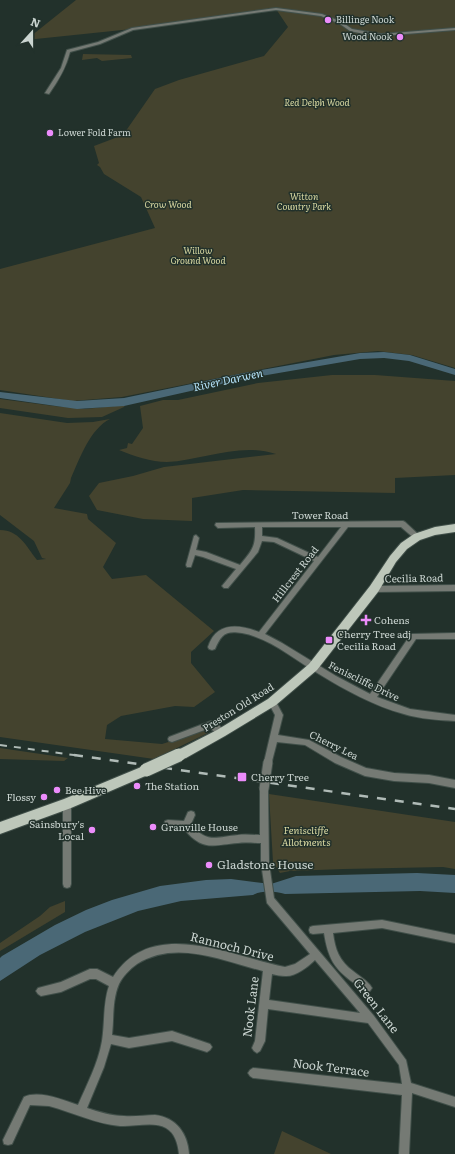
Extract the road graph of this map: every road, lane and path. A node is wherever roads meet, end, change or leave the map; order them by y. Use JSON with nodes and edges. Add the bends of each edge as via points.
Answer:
{"nodes":[{"id":1,"x":455,"y":29,"type":"edge"},
{"id":2,"x":47,"y":93,"type":"dead end"},
{"id":3,"x":258,"y":524,"type":"junction"},
{"id":4,"x":346,"y":525,"type":"junction"},
{"id":5,"x":218,"y":526,"type":"dead end"},
{"id":6,"x":455,"y":528,"type":"edge"},
{"id":7,"x":417,"y":536,"type":"junction"},
{"id":8,"x":196,"y":538,"type":"dead end"},
{"id":9,"x":259,"y":538,"type":"junction"},
{"id":10,"x":193,"y":552,"type":"junction"},
{"id":11,"x":318,"y":560,"type":"junction"},
{"id":12,"x":189,"y":565,"type":"dead end"},
{"id":13,"x":240,"y":568,"type":"junction"},
{"id":14,"x":226,"y":586,"type":"dead end"},
{"id":15,"x":455,"y":588,"type":"edge"},
{"id":16,"x":374,"y":589,"type":"junction"},
{"id":17,"x":260,"y":636,"type":"junction"},
{"id":18,"x":455,"y":636,"type":"edge"},
{"id":19,"x":212,"y":647,"type":"dead end"},
{"id":20,"x":313,"y":667,"type":"junction"},
{"id":21,"x":372,"y":698,"type":"junction"},
{"id":22,"x":272,"y":702,"type":"junction"},
{"id":23,"x":455,"y":718,"type":"edge"},
{"id":24,"x":222,"y":733,"type":"junction"},
{"id":25,"x":172,"y":738,"type":"dead end"},
{"id":26,"x":274,"y":738,"type":"junction"},
{"id":27,"x":455,"y":784,"type":"edge"},
{"id":28,"x":67,"y":804,"type":"junction"},
{"id":29,"x":191,"y":815,"type":"dead end"},
{"id":30,"x":168,"y":824,"type":"dead end"},
{"id":31,"x":186,"y":825,"type":"junction"},
{"id":32,"x":0,"y":828,"type":"edge"},
{"id":33,"x":265,"y":839,"type":"junction"},
{"id":34,"x":68,"y":884,"type":"dead end"},
{"id":35,"x":328,"y":929,"type":"junction"},
{"id":36,"x":313,"y":930,"type":"dead end"},
{"id":37,"x":455,"y":939,"type":"edge"},
{"id":38,"x":316,"y":954,"type":"junction"},
{"id":39,"x":268,"y":969,"type":"junction"},
{"id":40,"x":114,"y":983,"type":"junction"},
{"id":41,"x":367,"y":988,"type":"dead end"},
{"id":42,"x":41,"y":991,"type":"dead end"},
{"id":43,"x":265,"y":1004,"type":"junction"},
{"id":44,"x":371,"y":1020,"type":"junction"},
{"id":45,"x":107,"y":1039,"type":"junction"},
{"id":46,"x":207,"y":1047,"type":"dead end"},
{"id":47,"x":257,"y":1048,"type":"dead end"},
{"id":48,"x":253,"y":1072,"type":"dead end"},
{"id":49,"x":406,"y":1087,"type":"junction"},
{"id":50,"x":455,"y":1102,"type":"edge"},
{"id":51,"x":81,"y":1111,"type":"junction"},
{"id":52,"x":8,"y":1140,"type":"dead end"},
{"id":53,"x":184,"y":1154,"type":"edge"},
{"id":54,"x":404,"y":1154,"type":"edge"}],
"edges":[{"from":1,"to":2,"type":"street","via":[[381,35],[351,30],[322,15],[276,9],[132,29],[100,43],[68,51],[66,63]]},
{"from":3,"to":4,"type":"street","name":"Tower Road"},
{"from":3,"to":5,"type":"street","name":"Tower Road"},
{"from":3,"to":9,"type":"street"},
{"from":4,"to":7,"type":"street","name":"Tower Road","via":[[403,524]]},
{"from":4,"to":11,"type":"street","name":"Hillcrest Road"},
{"from":6,"to":7,"type":"main road","name":"Preston Old Road"},
{"from":7,"to":16,"type":"main road","name":"Preston Old Road","via":[[393,559]]},
{"from":8,"to":10,"type":"street"},
{"from":9,"to":11,"type":"street","via":[[275,540]]},
{"from":9,"to":13,"type":"street","via":[[256,550]]},
{"from":10,"to":12,"type":"street"},
{"from":10,"to":13,"type":"street"},
{"from":11,"to":17,"type":"street","name":"Hillcrest Road"},
{"from":13,"to":14,"type":"street"},
{"from":15,"to":16,"type":"street","name":"Cecilia Road"},
{"from":16,"to":20,"type":"main road","name":"Preston Old Road"},
{"from":17,"to":19,"type":"street","name":"Feniscliffe Drive","via":[[242,630],[224,631],[217,634]]},
{"from":17,"to":20,"type":"street","name":"Feniscliffe Drive"},
{"from":18,"to":21,"type":"street","via":[[414,636]]},
{"from":20,"to":21,"type":"street","name":"Feniscliffe Drive"},
{"from":20,"to":22,"type":"main road","name":"Preston Old Road"},
{"from":21,"to":23,"type":"street","name":"Feniscliffe Drive","via":[[400,710]]},
{"from":22,"to":24,"type":"main road","name":"Preston Old Road"},
{"from":22,"to":26,"type":"street","via":[[278,715]]},
{"from":24,"to":25,"type":"street","via":[[211,724]]},
{"from":24,"to":28,"type":"main road","name":"Preston Old Road","bridge":true,"via":[[182,754]]},
{"from":26,"to":27,"type":"street","name":"Cherry Lea","via":[[306,742],[365,772],[394,778],[429,779]]},
{"from":26,"to":33,"type":"street","bridge":true,"via":[[264,788]]},
{"from":28,"to":32,"type":"main road","name":"Preston Old Road"},
{"from":28,"to":34,"type":"street"},
{"from":29,"to":31,"type":"street"},
{"from":30,"to":31,"type":"street"},
{"from":31,"to":33,"type":"street","via":[[198,838],[207,842]]},
{"from":33,"to":38,"type":"street","name":"Green Lane","via":[[268,896]]},
{"from":35,"to":36,"type":"street"},
{"from":35,"to":37,"type":"street","via":[[382,924]]},
{"from":35,"to":41,"type":"street","via":[[333,954],[342,968]]},
{"from":38,"to":39,"type":"street","name":"Rannoch Drive","via":[[294,970],[285,972]]},
{"from":38,"to":44,"type":"street","name":"Green Lane"},
{"from":39,"to":40,"type":"street","name":"Rannoch Drive","via":[[199,950],[172,948],[143,955]]},
{"from":39,"to":43,"type":"street","name":"Nook Lane"},
{"from":40,"to":42,"type":"street","via":[[97,974],[90,974],[61,987]]},
{"from":40,"to":45,"type":"street"},
{"from":43,"to":44,"type":"street"},
{"from":43,"to":47,"type":"street","name":"Nook Lane"},
{"from":44,"to":49,"type":"street","name":"Green Lane","via":[[403,1063]]},
{"from":45,"to":46,"type":"street","via":[[129,1043],[172,1036]]},
{"from":45,"to":51,"type":"street"},
{"from":48,"to":49,"type":"street","name":"Nook Terrace","via":[[401,1090]]},
{"from":49,"to":50,"type":"street"},
{"from":49,"to":54,"type":"street","name":"Green Lane"},
{"from":51,"to":52,"type":"street","via":[[48,1101],[27,1100]]},
{"from":51,"to":53,"type":"street","via":[[118,1121],[165,1122],[180,1136]]}]}
